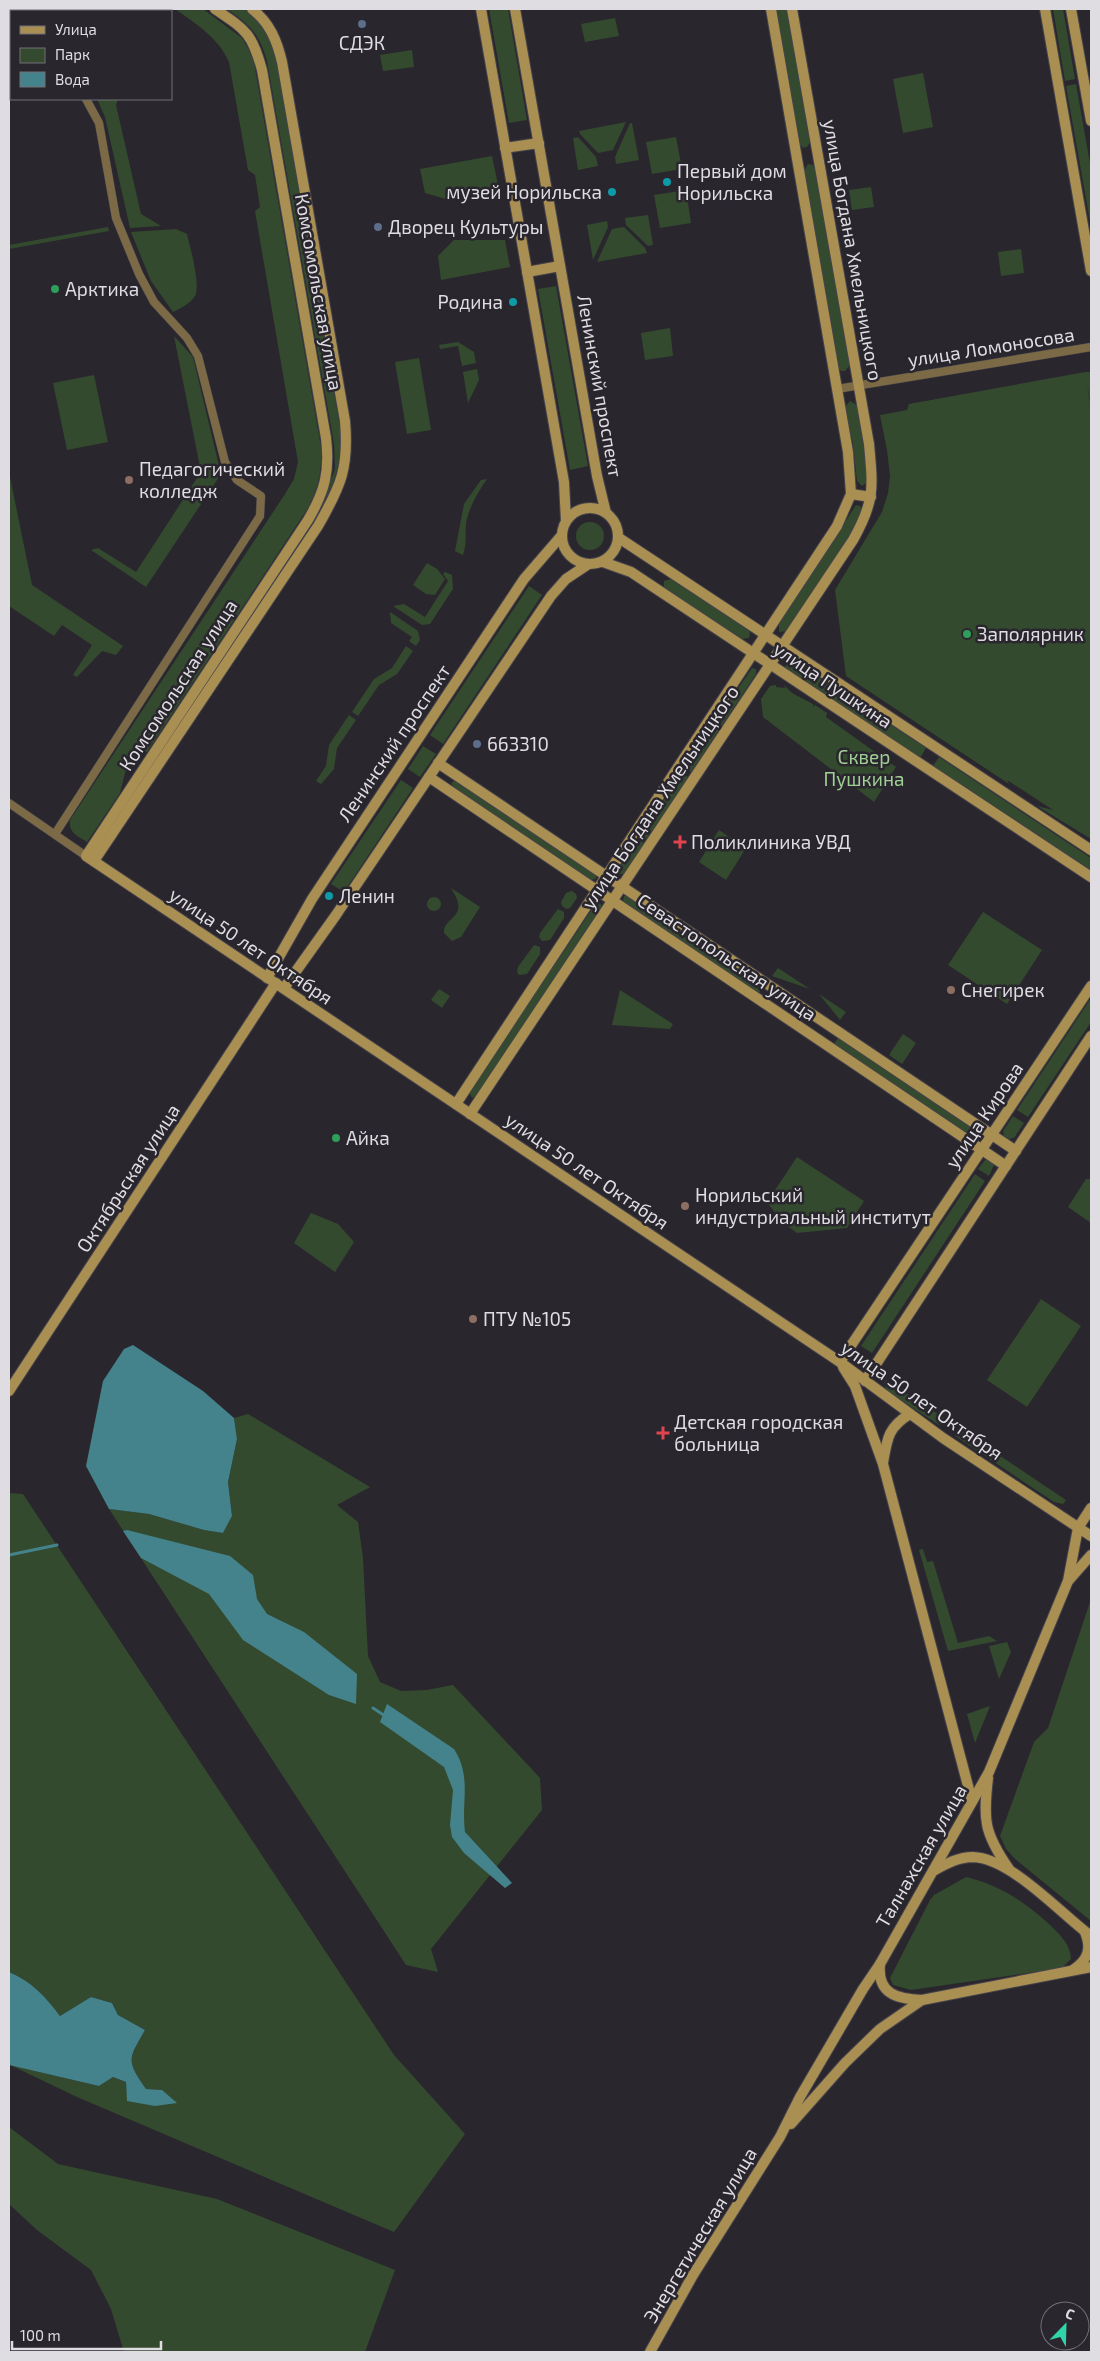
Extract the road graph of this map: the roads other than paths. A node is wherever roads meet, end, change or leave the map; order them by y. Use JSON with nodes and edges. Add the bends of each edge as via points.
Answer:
{"nodes":[{"id":1,"x":216,"y":9,"type":"edge"},
{"id":2,"x":252,"y":9,"type":"edge"},
{"id":3,"x":481,"y":9,"type":"edge"},
{"id":4,"x":515,"y":9,"type":"edge"},
{"id":5,"x":771,"y":9,"type":"edge"},
{"id":6,"x":792,"y":9,"type":"edge"},
{"id":7,"x":1045,"y":9,"type":"edge"},
{"id":8,"x":1072,"y":9,"type":"edge"},
{"id":9,"x":87,"y":100,"type":"edge"},
{"id":10,"x":1091,"y":121,"type":"edge"},
{"id":11,"x":539,"y":143,"type":"junction"},
{"id":12,"x":506,"y":148,"type":"junction"},
{"id":13,"x":560,"y":266,"type":"junction"},
{"id":14,"x":1091,"y":271,"type":"edge"},
{"id":15,"x":527,"y":272,"type":"junction"},
{"id":16,"x":1091,"y":347,"type":"edge"},
{"id":17,"x":859,"y":386,"type":"junction"},
{"id":18,"x":837,"y":389,"type":"junction"},
{"id":19,"x":851,"y":494,"type":"junction"},
{"id":20,"x":871,"y":497,"type":"junction"},
{"id":21,"x":606,"y":513,"type":"junction"},
{"id":22,"x":566,"y":521,"type":"junction"},
{"id":23,"x":562,"y":535,"type":"junction"},
{"id":24,"x":619,"y":538,"type":"junction"},
{"id":25,"x":603,"y":562,"type":"junction"},
{"id":26,"x":587,"y":565,"type":"junction"},
{"id":27,"x":270,"y":588,"type":"junction"},
{"id":28,"x":765,"y":635,"type":"junction"},
{"id":29,"x":782,"y":646,"type":"junction"},
{"id":30,"x":753,"y":654,"type":"junction"},
{"id":31,"x":770,"y":664,"type":"junction"},
{"id":32,"x":438,"y":763,"type":"junction"},
{"id":33,"x":429,"y":777,"type":"junction"},
{"id":34,"x":9,"y":803,"type":"edge"},
{"id":35,"x":54,"y":834,"type":"junction"},
{"id":36,"x":1091,"y":850,"type":"edge"},
{"id":37,"x":90,"y":858,"type":"junction"},
{"id":38,"x":606,"y":876,"type":"junction"},
{"id":39,"x":1091,"y":878,"type":"edge"},
{"id":40,"x":622,"y":886,"type":"junction"},
{"id":41,"x":597,"y":891,"type":"junction"},
{"id":42,"x":612,"y":901,"type":"junction"},
{"id":43,"x":276,"y":983,"type":"junction"},
{"id":44,"x":1091,"y":986,"type":"edge"},
{"id":45,"x":772,"y":987,"type":"junction"},
{"id":46,"x":762,"y":1002,"type":"junction"},
{"id":47,"x":837,"y":1031,"type":"junction"},
{"id":48,"x":1091,"y":1036,"type":"edge"},
{"id":49,"x":827,"y":1046,"type":"junction"},
{"id":50,"x":456,"y":1104,"type":"junction"},
{"id":51,"x":470,"y":1114,"type":"junction"},
{"id":52,"x":992,"y":1135,"type":"junction"},
{"id":53,"x":982,"y":1150,"type":"junction"},
{"id":54,"x":1016,"y":1151,"type":"junction"},
{"id":55,"x":1006,"y":1166,"type":"junction"},
{"id":56,"x":840,"y":1362,"type":"junction"},
{"id":57,"x":864,"y":1381,"type":"junction"},
{"id":58,"x":9,"y":1391,"type":"edge"},
{"id":59,"x":910,"y":1414,"type":"junction"},
{"id":60,"x":883,"y":1464,"type":"junction"},
{"id":61,"x":1091,"y":1508,"type":"edge"},
{"id":62,"x":1078,"y":1528,"type":"junction"},
{"id":63,"x":1091,"y":1536,"type":"edge"},
{"id":64,"x":1091,"y":1554,"type":"edge"},
{"id":65,"x":1068,"y":1581,"type":"junction"},
{"id":66,"x":989,"y":1772,"type":"junction"},
{"id":67,"x":972,"y":1801,"type":"junction"},
{"id":68,"x":1010,"y":1870,"type":"junction"},
{"id":69,"x":932,"y":1872,"type":"junction"},
{"id":70,"x":1088,"y":1934,"type":"edge"},
{"id":71,"x":880,"y":1964,"type":"junction"},
{"id":72,"x":1091,"y":1967,"type":"edge"},
{"id":73,"x":1072,"y":1971,"type":"junction"},
{"id":74,"x":922,"y":2000,"type":"junction"},
{"id":75,"x":780,"y":2137,"type":"junction"},
{"id":76,"x":650,"y":2352,"type":"edge"}],
"edges":[{"from":1,"to":27,"type":"street","name":"Комсомольская улица","via":[[250,36],[262,70],[328,456],[328,474],[315,508]]},
{"from":2,"to":27,"type":"street","name":"Комсомольская улица","via":[[271,29],[282,62],[347,442],[344,473],[333,500]]},
{"from":3,"to":12,"type":"street"},
{"from":4,"to":11,"type":"street","name":"Ленинский проспект"},
{"from":5,"to":18,"type":"street","name":"улица Богдана Хмельницкого"},
{"from":6,"to":17,"type":"street","name":"улица Богдана Хмельницкого"},
{"from":7,"to":14,"type":"street"},
{"from":8,"to":10,"type":"street"},
{"from":9,"to":35,"type":"street","via":[[99,123],[116,218],[140,274],[154,302],[187,338],[198,356],[225,462],[237,480],[261,496],[260,516]]},
{"from":11,"to":12,"type":"street"},
{"from":11,"to":13,"type":"street","name":"Ленинский проспект"},
{"from":12,"to":15,"type":"street"},
{"from":13,"to":15,"type":"street"},
{"from":13,"to":21,"type":"street","name":"Ленинский проспект"},
{"from":15,"to":22,"type":"street","via":[[564,482]]},
{"from":16,"to":17,"type":"street","name":"улица Ломоносова"},
{"from":17,"to":18,"type":"street","name":"улица Ломоносова"},
{"from":17,"to":20,"type":"street","name":"улица Богдана Хмельницкого","via":[[869,444]]},
{"from":18,"to":19,"type":"street","name":"улица Богдана Хмельницкого","via":[[848,452]]},
{"from":19,"to":20,"type":"street"},
{"from":19,"to":28,"type":"street","name":"улица Богдана Хмельницкого","via":[[838,526]]},
{"from":20,"to":29,"type":"street","name":"улица Богдана Хмельницкого","via":[[869,509],[853,540]]},
{"from":21,"to":22,"type":"street","via":[[596,508],[585,508]]},
{"from":21,"to":24,"type":"street","via":[[616,523]]},
{"from":22,"to":23,"type":"street"},
{"from":23,"to":26,"type":"street","via":[[568,555]]},
{"from":23,"to":43,"type":"street","name":"Ленинский проспект","via":[[524,579],[312,898]]},
{"from":24,"to":25,"type":"street","via":[[614,552]]},
{"from":24,"to":28,"type":"street","name":"улица Пушкина"},
{"from":25,"to":26,"type":"street"},
{"from":25,"to":30,"type":"street","name":"улица Пушкина","via":[[631,572]]},
{"from":26,"to":32,"type":"street","via":[[566,579],[550,596]]},
{"from":27,"to":37,"type":"street","name":"Комсомольская улица"},
{"from":28,"to":29,"type":"street","name":"улица Пушкина"},
{"from":28,"to":30,"type":"street","name":"улица Богдана Хмельницкого"},
{"from":29,"to":31,"type":"street","name":"улица Богдана Хмельницкого"},
{"from":29,"to":36,"type":"street","name":"улица Пушкина"},
{"from":30,"to":31,"type":"street","name":"улица Пушкина"},
{"from":30,"to":38,"type":"street","name":"улица Богдана Хмельницкого"},
{"from":31,"to":39,"type":"street","name":"улица Пушкина"},
{"from":31,"to":40,"type":"street","name":"улица Богдана Хмельницкого"},
{"from":32,"to":33,"type":"street"},
{"from":32,"to":38,"type":"street","name":"Севастопольская улица"},
{"from":33,"to":41,"type":"street","name":"Севастопольская улица"},
{"from":33,"to":43,"type":"street","via":[[336,915]]},
{"from":34,"to":35,"type":"street"},
{"from":35,"to":37,"type":"street"},
{"from":37,"to":43,"type":"street","name":"улица 50 лет Октября"},
{"from":38,"to":40,"type":"street","name":"Севастопольская улица"},
{"from":38,"to":41,"type":"street","name":"улица Богдана Хмельницкого"},
{"from":40,"to":42,"type":"street","name":"улица Богдана Хмельницкого"},
{"from":40,"to":45,"type":"street","name":"Севастопольская улица"},
{"from":41,"to":42,"type":"street","name":"Севастопольская улица"},
{"from":41,"to":50,"type":"street","name":"улица Богдана Хмельницкого"},
{"from":42,"to":46,"type":"street","name":"Севастопольская улица"},
{"from":42,"to":51,"type":"street","name":"улица Богдана Хмельницкого"},
{"from":43,"to":50,"type":"street","name":"улица 50 лет Октября"},
{"from":43,"to":58,"type":"street","name":"Октябрьская улица"},
{"from":44,"to":52,"type":"street","name":"улица Кирова"},
{"from":45,"to":46,"type":"street"},
{"from":45,"to":47,"type":"street","name":"Севастопольская улица"},
{"from":46,"to":49,"type":"street","name":"Севастопольская улица"},
{"from":47,"to":49,"type":"street"},
{"from":47,"to":52,"type":"street","name":"Севастопольская улица"},
{"from":48,"to":54,"type":"street"},
{"from":49,"to":53,"type":"street","name":"Севастопольская улица"},
{"from":50,"to":51,"type":"street","name":"улица 50 лет Октября"},
{"from":51,"to":56,"type":"street","name":"улица 50 лет Октября"},
{"from":52,"to":53,"type":"street","name":"улица Кирова"},
{"from":52,"to":54,"type":"street","name":"Севастопольская улица"},
{"from":53,"to":55,"type":"street","name":"Севастопольская улица"},
{"from":53,"to":56,"type":"street","name":"улица Кирова"},
{"from":54,"to":55,"type":"street"},
{"from":55,"to":57,"type":"street"},
{"from":56,"to":57,"type":"street","name":"улица 50 лет Октября"},
{"from":56,"to":60,"type":"street","via":[[855,1386]]},
{"from":57,"to":59,"type":"street","name":"улица 50 лет Октября"},
{"from":59,"to":60,"type":"street","via":[[890,1430]]},
{"from":59,"to":62,"type":"street","name":"улица 50 лет Октября"},
{"from":60,"to":67,"type":"street"},
{"from":61,"to":62,"type":"street","name":"Талнахская улица"},
{"from":62,"to":63,"type":"street","name":"улица 50 лет Октября"},
{"from":62,"to":65,"type":"street","name":"Талнахская улица"},
{"from":64,"to":65,"type":"street","name":"Талнахская улица"},
{"from":65,"to":66,"type":"street","name":"Талнахская улица"},
{"from":66,"to":67,"type":"street","name":"Талнахская улица"},
{"from":66,"to":68,"type":"street","via":[[986,1825],[996,1851]]},
{"from":67,"to":69,"type":"street","name":"Талнахская улица"},
{"from":68,"to":69,"type":"street","via":[[974,1857],[949,1862]]},
{"from":68,"to":70,"type":"street"},
{"from":69,"to":71,"type":"street","name":"Талнахская улица"},
{"from":70,"to":73,"type":"street","via":[[1090,1947],[1085,1960]]},
{"from":71,"to":74,"type":"street","via":[[880,1982],[891,1993]]},
{"from":71,"to":75,"type":"street","name":"Талнахская улица","via":[[800,2097]]},
{"from":72,"to":73,"type":"street"},
{"from":73,"to":74,"type":"street"},
{"from":74,"to":75,"type":"street","via":[[880,2029],[844,2062]]},
{"from":75,"to":76,"type":"street","name":"Энергетическая улица","via":[[693,2275]]}]}
